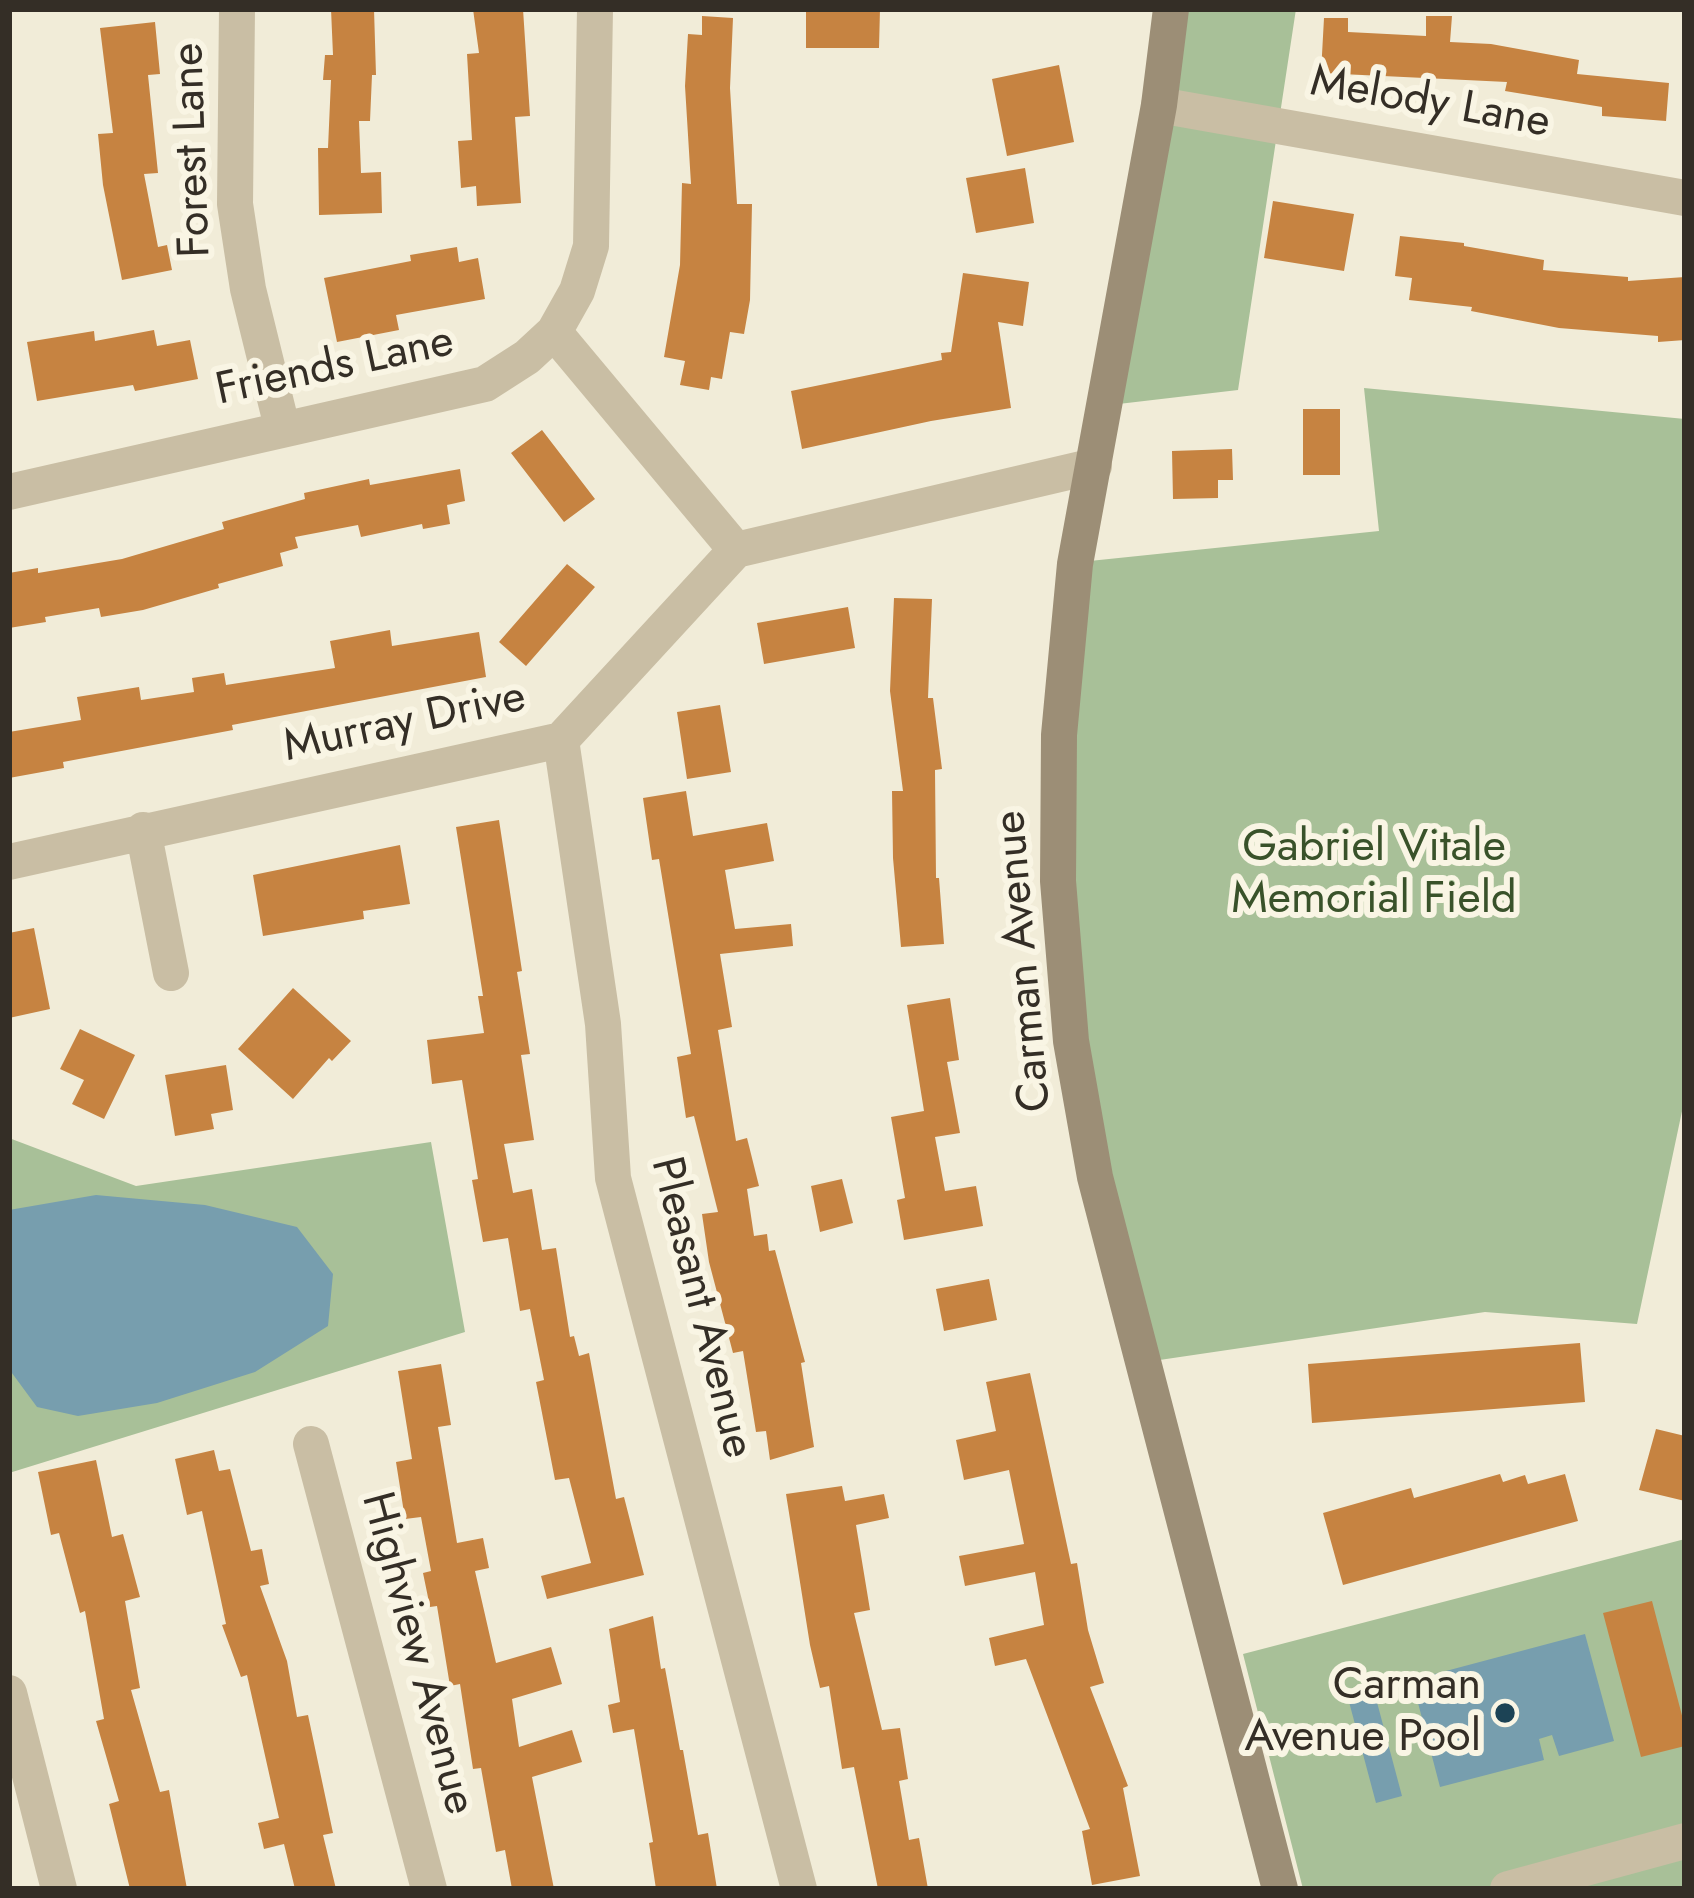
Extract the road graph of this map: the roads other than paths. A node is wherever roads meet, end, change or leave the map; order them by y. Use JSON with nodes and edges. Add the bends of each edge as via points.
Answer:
{"nodes":[{"id":1,"x":237,"y":9,"type":"edge"},
{"id":2,"x":595,"y":9,"type":"edge"},
{"id":3,"x":1171,"y":9,"type":"edge"},
{"id":4,"x":1159,"y":105,"type":"junction"},
{"id":5,"x":1685,"y":198,"type":"edge"},
{"id":6,"x":554,"y":332,"type":"junction"},
{"id":7,"x":282,"y":427,"type":"junction"},
{"id":8,"x":1094,"y":466,"type":"junction"},
{"id":9,"x":9,"y":492,"type":"edge"},
{"id":10,"x":736,"y":550,"type":"junction"},
{"id":11,"x":561,"y":740,"type":"junction"},
{"id":12,"x":143,"y":830,"type":"junction"},
{"id":13,"x":9,"y":862,"type":"edge"},
{"id":14,"x":171,"y":973,"type":"dead end"},
{"id":15,"x":311,"y":1444,"type":"dead end"},
{"id":16,"x":9,"y":1694,"type":"edge"},
{"id":17,"x":1685,"y":1841,"type":"edge"},
{"id":18,"x":59,"y":1889,"type":"edge"},
{"id":19,"x":429,"y":1889,"type":"edge"},
{"id":20,"x":799,"y":1889,"type":"edge"},
{"id":21,"x":1280,"y":1889,"type":"edge"},
{"id":22,"x":1508,"y":1889,"type":"edge"}],
"edges":[{"from":1,"to":7,"type":"street","name":"Forest Lane","via":[[235,204]]},
{"from":2,"to":6,"type":"street","name":"Friends Lane","via":[[591,246]]},
{"from":3,"to":4,"type":"main road","name":"Carman Avenue"},
{"from":4,"to":5,"type":"street","name":"Melody Lane"},
{"from":4,"to":8,"type":"main road","name":"Carman Avenue"},
{"from":6,"to":7,"type":"street","name":"Friends Lane","via":[[485,384]]},
{"from":6,"to":10,"type":"street"},
{"from":7,"to":9,"type":"street","name":"Friends Lane"},
{"from":8,"to":10,"type":"street"},
{"from":8,"to":21,"type":"main road","name":"Carman Avenue","via":[[1075,564],[1059,735],[1058,880],[1071,1041],[1119,1278]]},
{"from":10,"to":11,"type":"street","name":"Murray Drive"},
{"from":11,"to":12,"type":"street","name":"Murray Drive"},
{"from":11,"to":20,"type":"street","name":"Pleasant Avenue","via":[[603,1024],[613,1178]]},
{"from":12,"to":13,"type":"street","name":"Murray Drive"},
{"from":12,"to":14,"type":"street"},
{"from":15,"to":19,"type":"street","name":"Highview Avenue"},
{"from":16,"to":18,"type":"street"},
{"from":17,"to":22,"type":"street"}]}
